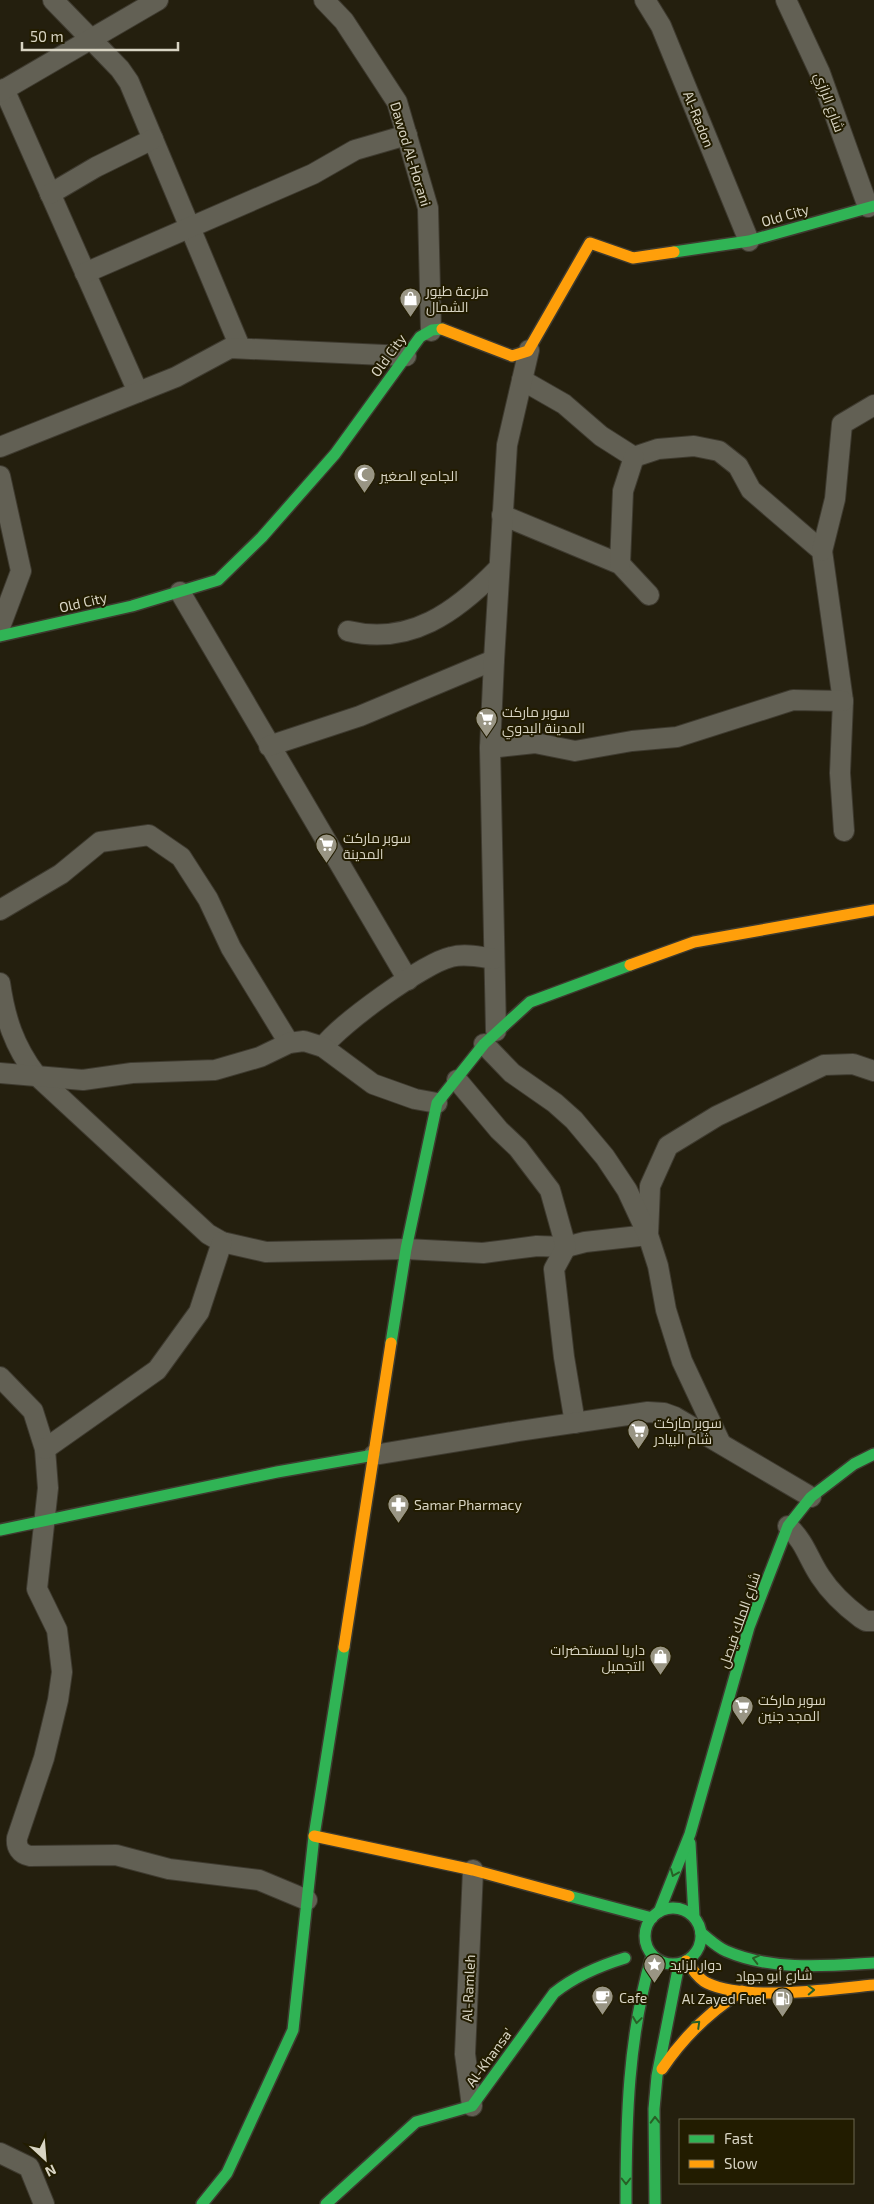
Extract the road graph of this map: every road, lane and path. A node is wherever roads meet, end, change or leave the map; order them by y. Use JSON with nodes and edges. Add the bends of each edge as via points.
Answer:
{"nodes":[{"id":1,"x":53,"y":0,"type":"edge"},
{"id":2,"x":158,"y":0,"type":"edge"},
{"id":3,"x":324,"y":0,"type":"edge"},
{"id":4,"x":645,"y":0,"type":"edge"},
{"id":5,"x":786,"y":0,"type":"edge"},
{"id":6,"x":90,"y":38,"type":"junction"},
{"id":7,"x":2,"y":90,"type":"edge"},
{"id":8,"x":407,"y":135,"type":"junction"},
{"id":9,"x":153,"y":139,"type":"junction"},
{"id":10,"x":50,"y":194,"type":"junction"},
{"id":11,"x":871,"y":206,"type":"edge"},
{"id":12,"x":190,"y":228,"type":"junction"},
{"id":13,"x":749,"y":241,"type":"junction"},
{"id":14,"x":86,"y":273,"type":"junction"},
{"id":15,"x":430,"y":330,"type":"junction"},
{"id":16,"x":240,"y":347,"type":"junction"},
{"id":17,"x":529,"y":350,"type":"junction"},
{"id":18,"x":406,"y":356,"type":"junction"},
{"id":19,"x":522,"y":380,"type":"junction"},
{"id":20,"x":138,"y":392,"type":"junction"},
{"id":21,"x":874,"y":405,"type":"edge"},
{"id":22,"x":0,"y":447,"type":"edge"},
{"id":23,"x":634,"y":457,"type":"junction"},
{"id":24,"x":0,"y":476,"type":"edge"},
{"id":25,"x":502,"y":515,"type":"junction"},
{"id":26,"x":822,"y":551,"type":"junction"},
{"id":27,"x":620,"y":564,"type":"junction"},
{"id":28,"x":498,"y":569,"type":"junction"},
{"id":29,"x":180,"y":592,"type":"junction"},
{"id":30,"x":649,"y":596,"type":"dead end"},
{"id":31,"x":0,"y":627,"type":"edge"},
{"id":32,"x":348,"y":631,"type":"dead end"},
{"id":33,"x":0,"y":636,"type":"edge"},
{"id":34,"x":494,"y":660,"type":"junction"},
{"id":35,"x":843,"y":701,"type":"junction"},
{"id":36,"x":269,"y":746,"type":"junction"},
{"id":37,"x":490,"y":748,"type":"junction"},
{"id":38,"x":844,"y":831,"type":"dead end"},
{"id":39,"x":0,"y":910,"type":"edge"},
{"id":40,"x":874,"y":910,"type":"edge"},
{"id":41,"x":494,"y":959,"type":"junction"},
{"id":42,"x":408,"y":980,"type":"junction"},
{"id":43,"x":0,"y":982,"type":"edge"},
{"id":44,"x":490,"y":1037,"type":"junction"},
{"id":45,"x":289,"y":1043,"type":"junction"},
{"id":46,"x":323,"y":1047,"type":"junction"},
{"id":47,"x":874,"y":1071,"type":"edge"},
{"id":48,"x":0,"y":1073,"type":"edge"},
{"id":49,"x":36,"y":1075,"type":"junction"},
{"id":50,"x":457,"y":1080,"type":"junction"},
{"id":51,"x":437,"y":1103,"type":"junction"},
{"id":52,"x":648,"y":1234,"type":"junction"},
{"id":53,"x":222,"y":1242,"type":"junction"},
{"id":54,"x":566,"y":1247,"type":"junction"},
{"id":55,"x":406,"y":1249,"type":"junction"},
{"id":56,"x":0,"y":1377,"type":"edge"},
{"id":57,"x":575,"y":1423,"type":"junction"},
{"id":58,"x":720,"y":1442,"type":"junction"},
{"id":59,"x":45,"y":1449,"type":"junction"},
{"id":60,"x":874,"y":1454,"type":"edge"},
{"id":61,"x":374,"y":1455,"type":"junction"},
{"id":62,"x":811,"y":1497,"type":"junction"},
{"id":63,"x":44,"y":1522,"type":"junction"},
{"id":64,"x":788,"y":1526,"type":"junction"},
{"id":65,"x":0,"y":1530,"type":"edge"},
{"id":66,"x":874,"y":1621,"type":"edge"},
{"id":67,"x":690,"y":1834,"type":"junction"},
{"id":68,"x":314,"y":1836,"type":"junction"},
{"id":69,"x":473,"y":1870,"type":"junction"},
{"id":70,"x":307,"y":1900,"type":"junction"},
{"id":71,"x":655,"y":1915,"type":"junction"},
{"id":72,"x":694,"y":1917,"type":"junction"},
{"id":73,"x":701,"y":1933,"type":"junction"},
{"id":74,"x":652,"y":1956,"type":"junction"},
{"id":75,"x":625,"y":1958,"type":"dead end"},
{"id":76,"x":682,"y":1962,"type":"junction"},
{"id":77,"x":874,"y":1963,"type":"edge"},
{"id":78,"x":874,"y":1985,"type":"edge"},
{"id":79,"x":742,"y":1991,"type":"junction"},
{"id":80,"x":657,"y":2076,"type":"junction"},
{"id":81,"x":472,"y":2106,"type":"junction"},
{"id":82,"x":0,"y":2153,"type":"edge"},
{"id":83,"x":227,"y":2174,"type":"junction"},
{"id":84,"x":228,"y":2192,"type":"dead end"},
{"id":85,"x":44,"y":2204,"type":"edge"},
{"id":86,"x":202,"y":2204,"type":"edge"},
{"id":87,"x":326,"y":2204,"type":"edge"},
{"id":88,"x":626,"y":2204,"type":"edge"},
{"id":89,"x":655,"y":2204,"type":"edge"}],
"edges":[{"from":1,"to":6,"type":"street"},
{"from":2,"to":6,"type":"street"},
{"from":3,"to":8,"type":"street","name":"Dawod Al-Horani","via":[[344,21],[397,102]]},
{"from":4,"to":13,"type":"street","name":"Al-Radon","via":[[661,26]]},
{"from":5,"to":11,"type":"street","name":"شارع الرازي","via":[[820,74]]},
{"from":6,"to":7,"type":"street"},
{"from":6,"to":9,"type":"street","via":[[129,82]]},
{"from":7,"to":10,"type":"street"},
{"from":8,"to":12,"type":"street","via":[[355,150],[313,174]]},
{"from":8,"to":15,"type":"street","name":"Dawod Al-Horani","via":[[428,208]]},
{"from":9,"to":10,"type":"street"},
{"from":9,"to":12,"type":"street"},
{"from":10,"to":14,"type":"street"},
{"from":11,"to":13,"type":"street","name":"Old City"},
{"from":12,"to":14,"type":"street"},
{"from":12,"to":16,"type":"street"},
{"from":13,"to":17,"type":"street","name":"Old City","via":[[634,258],[590,243]]},
{"from":14,"to":20,"type":"street"},
{"from":15,"to":17,"type":"street","via":[[447,329],[512,356]]},
{"from":15,"to":18,"type":"street","name":"Old City"},
{"from":16,"to":18,"type":"street"},
{"from":16,"to":20,"type":"street","via":[[225,350]]},
{"from":17,"to":19,"type":"street"},
{"from":18,"to":29,"type":"street","name":"Old City","via":[[335,454],[262,537],[218,580]]},
{"from":19,"to":23,"type":"street","via":[[564,404],[601,436]]},
{"from":19,"to":25,"type":"street","via":[[507,445]]},
{"from":20,"to":22,"type":"street"},
{"from":21,"to":26,"type":"street","via":[[842,424],[835,499]]},
{"from":23,"to":26,"type":"street","via":[[658,448],[694,446],[719,451],[738,466],[751,490]]},
{"from":23,"to":27,"type":"street","via":[[623,491]]},
{"from":24,"to":31,"type":"street","via":[[21,571]]},
{"from":25,"to":27,"type":"street"},
{"from":25,"to":28,"type":"street"},
{"from":26,"to":35,"type":"street"},
{"from":27,"to":30,"type":"street"},
{"from":28,"to":32,"type":"street","via":[[454,608],[408,631],[372,636]]},
{"from":28,"to":34,"type":"street"},
{"from":29,"to":33,"type":"street","name":"Old City"},
{"from":29,"to":36,"type":"street"},
{"from":34,"to":36,"type":"street","via":[[360,716]]},
{"from":34,"to":37,"type":"street"},
{"from":35,"to":37,"type":"street","via":[[793,700],[678,737],[575,751],[535,743]]},
{"from":35,"to":38,"type":"street","via":[[840,773]]},
{"from":36,"to":42,"type":"street"},
{"from":37,"to":41,"type":"street"},
{"from":39,"to":45,"type":"street","via":[[61,874],[100,842],[149,835],[181,857]]},
{"from":40,"to":44,"type":"street","via":[[694,942],[530,1002]]},
{"from":41,"to":42,"type":"street","via":[[452,956]]},
{"from":41,"to":44,"type":"street"},
{"from":42,"to":46,"type":"street","via":[[342,1026]]},
{"from":43,"to":49,"type":"street","via":[[8,1026],[24,1060]]},
{"from":44,"to":50,"type":"street"},
{"from":44,"to":52,"type":"street","via":[[512,1072],[555,1103],[584,1131],[624,1184]]},
{"from":45,"to":46,"type":"street","via":[[312,1042]]},
{"from":45,"to":49,"type":"street","via":[[260,1057],[215,1070],[132,1073],[84,1080]]},
{"from":46,"to":51,"type":"street","via":[[369,1082],[415,1099]]},
{"from":47,"to":52,"type":"street","via":[[853,1064],[824,1065],[717,1116],[668,1146],[650,1186]]},
{"from":48,"to":49,"type":"street"},
{"from":49,"to":53,"type":"street","via":[[199,1227]]},
{"from":50,"to":51,"type":"street"},
{"from":50,"to":54,"type":"street","via":[[518,1148],[550,1190]]},
{"from":51,"to":55,"type":"street"},
{"from":52,"to":54,"type":"street"},
{"from":52,"to":58,"type":"street","via":[[682,1361]]},
{"from":53,"to":55,"type":"street","via":[[266,1252]]},
{"from":53,"to":59,"type":"street","via":[[199,1312],[157,1370]]},
{"from":54,"to":55,"type":"street","via":[[537,1246],[483,1253]]},
{"from":54,"to":57,"type":"street","via":[[554,1269]]},
{"from":55,"to":61,"type":"street"},
{"from":56,"to":59,"type":"street","via":[[33,1411]]},
{"from":57,"to":58,"type":"street","via":[[648,1412],[664,1413]]},
{"from":57,"to":61,"type":"street"},
{"from":58,"to":62,"type":"street"},
{"from":59,"to":63,"type":"street","via":[[48,1488]]},
{"from":60,"to":62,"type":"street","name":"شارع الملك فيصل","via":[[854,1464]]},
{"from":61,"to":63,"type":"street","via":[[277,1472]]},
{"from":61,"to":68,"type":"street"},
{"from":62,"to":64,"type":"street","name":"شارع الملك فيصل"},
{"from":63,"to":65,"type":"street"},
{"from":63,"to":70,"type":"street","via":[[37,1589],[57,1630],[62,1672],[44,1758],[17,1838],[19,1850],[30,1856],[116,1855],[169,1869],[259,1880]]},
{"from":64,"to":66,"type":"street","via":[[803,1541],[811,1561],[833,1593],[861,1618]]},
{"from":64,"to":67,"type":"street","name":"شارع الملك فيصل","via":[[750,1627]]},
{"from":67,"to":71,"type":"street","one_way":true},
{"from":67,"to":72,"type":"street"},
{"from":68,"to":69,"type":"street"},
{"from":68,"to":70,"type":"street"},
{"from":69,"to":71,"type":"street"},
{"from":69,"to":81,"type":"street","name":"Al-Ramleh","via":[[465,2054]]},
{"from":70,"to":83,"type":"street","via":[[293,2030]]},
{"from":71,"to":72,"type":"street","via":[[677,1909]]},
{"from":71,"to":74,"type":"street","via":[[644,1936]]},
{"from":72,"to":73,"type":"street"},
{"from":73,"to":76,"type":"street","via":[[697,1951]]},
{"from":77,"to":73,"type":"street","name":"شارع أبو جهاد","one_way":true,"via":[[772,1963],[726,1951]]},
{"from":74,"to":76,"type":"street","via":[[665,1964]]},
{"from":74,"to":88,"type":"street","one_way":true,"via":[[641,1989],[628,2082]]},
{"from":75,"to":81,"type":"street","name":"Al-Khansa'","via":[[585,1972],[554,1993]]},
{"from":76,"to":79,"type":"street","name":"شارع أبو جهاد","via":[[705,1982],[726,1990]]},
{"from":76,"to":80,"type":"street"},
{"from":79,"to":78,"type":"street","name":"شارع أبو جهاد","one_way":true},
{"from":80,"to":79,"type":"street","one_way":true,"via":[[680,2041],[700,2020]]},
{"from":89,"to":80,"type":"street","one_way":true},
{"from":81,"to":87,"type":"street","name":"Al-Khansa'","via":[[416,2122]]},
{"from":82,"to":85,"type":"street","via":[[29,2167]]},
{"from":83,"to":84,"type":"street"},
{"from":83,"to":86,"type":"street"}]}
